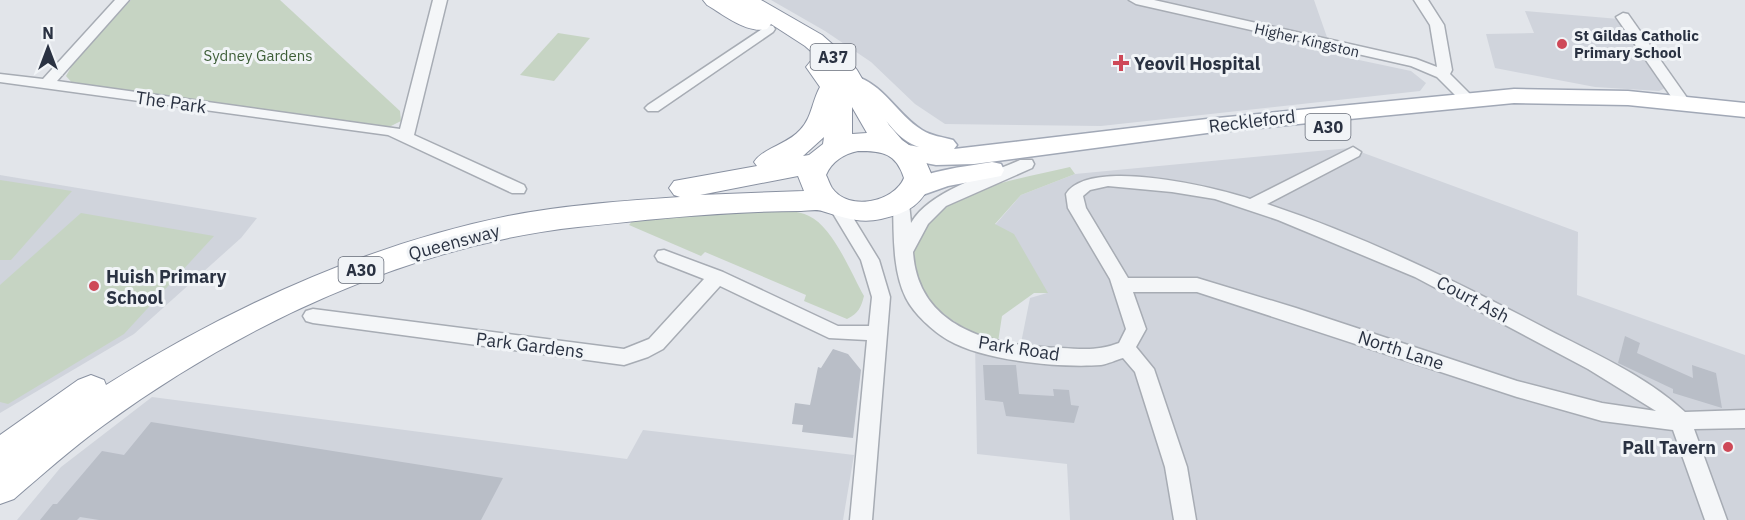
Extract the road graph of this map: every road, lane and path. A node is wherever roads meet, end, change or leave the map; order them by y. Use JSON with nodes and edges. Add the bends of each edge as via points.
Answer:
{"nodes":[{"id":1,"x":122,"y":0,"type":"edge"},
{"id":2,"x":440,"y":0,"type":"edge"},
{"id":3,"x":716,"y":0,"type":"edge"},
{"id":4,"x":743,"y":0,"type":"edge"},
{"id":5,"x":1136,"y":0,"type":"edge"},
{"id":6,"x":1421,"y":0,"type":"edge"},
{"id":7,"x":1623,"y":17,"type":"dead end"},
{"id":8,"x":768,"y":29,"type":"junction"},
{"id":9,"x":1442,"y":75,"type":"junction"},
{"id":10,"x":0,"y":78,"type":"edge"},
{"id":11,"x":842,"y":83,"type":"junction"},
{"id":12,"x":47,"y":84,"type":"junction"},
{"id":13,"x":1467,"y":99,"type":"junction"},
{"id":14,"x":1682,"y":102,"type":"junction"},
{"id":15,"x":653,"y":108,"type":"dead end"},
{"id":16,"x":1745,"y":110,"type":"edge"},
{"id":17,"x":1745,"y":122,"type":"edge"},
{"id":18,"x":406,"y":136,"type":"junction"},
{"id":19,"x":1070,"y":143,"type":"junction"},
{"id":20,"x":898,"y":149,"type":"junction"},
{"id":21,"x":1353,"y":152,"type":"dead end"},
{"id":22,"x":827,"y":154,"type":"junction"},
{"id":23,"x":1026,"y":164,"type":"junction"},
{"id":24,"x":687,"y":188,"type":"junction"},
{"id":25,"x":518,"y":189,"type":"dead end"},
{"id":26,"x":907,"y":196,"type":"junction"},
{"id":27,"x":832,"y":204,"type":"junction"},
{"id":28,"x":1252,"y":205,"type":"junction"},
{"id":29,"x":903,"y":254,"type":"junction"},
{"id":30,"x":664,"y":256,"type":"dead end"},
{"id":31,"x":717,"y":277,"type":"junction"},
{"id":32,"x":1121,"y":285,"type":"junction"},
{"id":33,"x":313,"y":316,"type":"dead end"},
{"id":34,"x":877,"y":333,"type":"junction"},
{"id":35,"x":1126,"y":348,"type":"junction"},
{"id":36,"x":1745,"y":419,"type":"edge"},
{"id":37,"x":1680,"y":421,"type":"junction"},
{"id":38,"x":0,"y":457,"type":"edge"},
{"id":39,"x":0,"y":487,"type":"edge"},
{"id":40,"x":861,"y":520,"type":"edge"},
{"id":41,"x":1185,"y":520,"type":"edge"},
{"id":42,"x":1716,"y":520,"type":"edge"}],
"edges":[{"from":1,"to":12,"type":"street"},
{"from":2,"to":18,"type":"street"},
{"from":3,"to":8,"type":"highway","number":"A37"},
{"from":4,"to":11,"type":"highway","number":"A37","via":[[815,40],[832,56]]},
{"from":5,"to":9,"type":"street","name":"Higher Kingston","via":[[1416,63]]},
{"from":6,"to":9,"type":"street","via":[[1437,25],[1445,63]]},
{"from":7,"to":14,"type":"street"},
{"from":8,"to":11,"type":"highway","number":"A37"},
{"from":8,"to":15,"type":"street"},
{"from":9,"to":13,"type":"street","name":"Higher Kingston"},
{"from":10,"to":12,"type":"street","name":"The Park"},
{"from":11,"to":19,"type":"main road","via":[[879,101],[904,129],[923,141],[954,146]]},
{"from":11,"to":20,"type":"highway","number":"A37","via":[[874,127]]},
{"from":11,"to":22,"type":"highway","number":"A37"},
{"from":11,"to":24,"type":"highway","via":[[821,122],[800,146],[768,162]]},
{"from":12,"to":18,"type":"street","name":"The Park"},
{"from":13,"to":14,"type":"main road","name":"Reckleford","number":"A30","via":[[1571,96]]},
{"from":13,"to":19,"type":"main road","name":"Reckleford","number":"A30"},
{"from":14,"to":16,"type":"main road","name":"Reckleford","number":"A30"},
{"from":17,"to":23,"type":"main road","name":"Reckleford","number":"A30","via":[[1626,110],[1495,110]]},
{"from":18,"to":25,"type":"street","name":"The Park"},
{"from":19,"to":20,"type":"main road","name":"Reckleford","number":"A30","via":[[955,158]]},
{"from":20,"to":22,"type":"highway","via":[[858,142]]},
{"from":20,"to":26,"type":"highway","via":[[911,158],[918,174]]},
{"from":21,"to":28,"type":"street"},
{"from":22,"to":24,"type":"highway","name":"Queensway","number":"A30","via":[[761,175]]},
{"from":22,"to":27,"type":"highway","via":[[812,176],[813,184]]},
{"from":23,"to":26,"type":"main road","name":"Reckleford","number":"A30","via":[[943,179]]},
{"from":23,"to":29,"type":"street","name":"Reckleford","via":[[940,202],[921,220]]},
{"from":24,"to":38,"type":"highway","name":"Queensway","number":"A30","via":[[491,215],[358,251],[259,293],[123,369]]},
{"from":26,"to":27,"type":"highway","via":[[870,212]]},
{"from":26,"to":29,"type":"street","name":"Park Road"},
{"from":27,"to":34,"type":"street","via":[[870,260],[877,278],[881,297]]},
{"from":27,"to":39,"type":"highway","name":"Queensway","number":"A30","via":[[776,200],[542,221],[494,230],[387,261],[246,321],[171,362],[105,404]]},
{"from":28,"to":32,"type":"street","name":"Court Ash","via":[[1172,186],[1108,181],[1085,185],[1074,194],[1077,208]]},
{"from":28,"to":37,"type":"street","name":"Court Ash","via":[[1421,272],[1658,399]]},
{"from":29,"to":35,"type":"street","name":"Park Road","via":[[914,296],[934,319],[955,334],[984,346],[1044,356],[1103,357]]},
{"from":30,"to":31,"type":"street"},
{"from":31,"to":33,"type":"street","name":"Park Gardens","via":[[656,344],[624,357]]},
{"from":31,"to":34,"type":"street","via":[[836,333]]},
{"from":32,"to":35,"type":"street","via":[[1136,329]]},
{"from":32,"to":37,"type":"street","name":"North Lane","via":[[1197,285],[1528,392],[1602,412]]},
{"from":34,"to":40,"type":"street"},
{"from":35,"to":41,"type":"street","via":[[1144,369],[1176,467]]},
{"from":36,"to":37,"type":"street","name":"North Lane"},
{"from":37,"to":42,"type":"street"}]}
